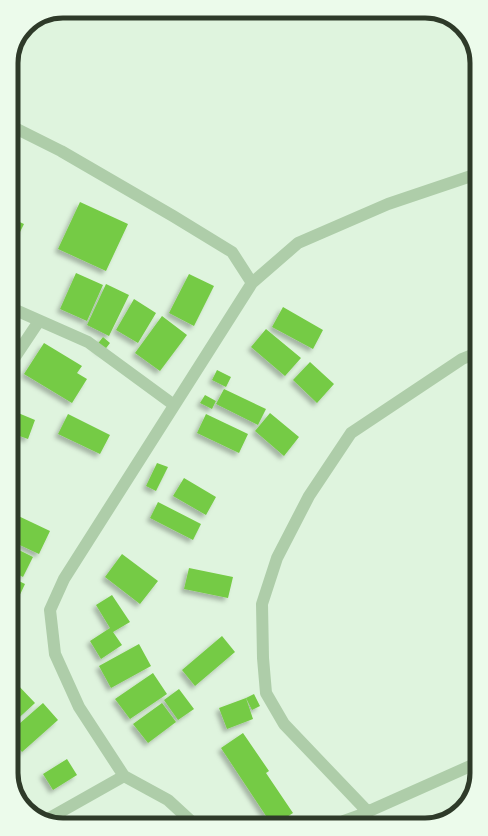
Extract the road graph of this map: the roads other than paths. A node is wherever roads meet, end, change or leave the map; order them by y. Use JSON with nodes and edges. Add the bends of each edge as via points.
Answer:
{"nodes":[{"id":1,"x":18,"y":130,"type":"edge"},
{"id":2,"x":470,"y":176,"type":"edge"},
{"id":3,"x":252,"y":283,"type":"junction"},
{"id":4,"x":18,"y":311,"type":"edge"},
{"id":5,"x":39,"y":321,"type":"junction"},
{"id":6,"x":18,"y":352,"type":"edge"},
{"id":7,"x":470,"y":356,"type":"edge"},
{"id":8,"x":174,"y":405,"type":"junction"},
{"id":9,"x":470,"y":766,"type":"edge"},
{"id":10,"x":124,"y":776,"type":"junction"},
{"id":11,"x":368,"y":812,"type":"junction"},
{"id":12,"x":52,"y":817,"type":"edge"},
{"id":13,"x":188,"y":818,"type":"edge"},
{"id":14,"x":352,"y":818,"type":"edge"}],
"edges":[{"from":1,"to":3,"type":"street","via":[[61,151],[232,252]]},
{"from":2,"to":3,"type":"street","via":[[388,204],[298,243]]},
{"from":3,"to":8,"type":"street"},
{"from":4,"to":5,"type":"street"},
{"from":5,"to":6,"type":"street"},
{"from":5,"to":8,"type":"street","via":[[88,342]]},
{"from":7,"to":11,"type":"street","via":[[352,433],[309,496],[277,558],[262,604],[266,693],[284,724]]},
{"from":8,"to":10,"type":"street","via":[[64,579],[50,610],[54,654],[79,707]]},
{"from":9,"to":11,"type":"street"},
{"from":10,"to":12,"type":"street"},
{"from":10,"to":13,"type":"street","via":[[168,800]]},
{"from":11,"to":14,"type":"street"}]}
